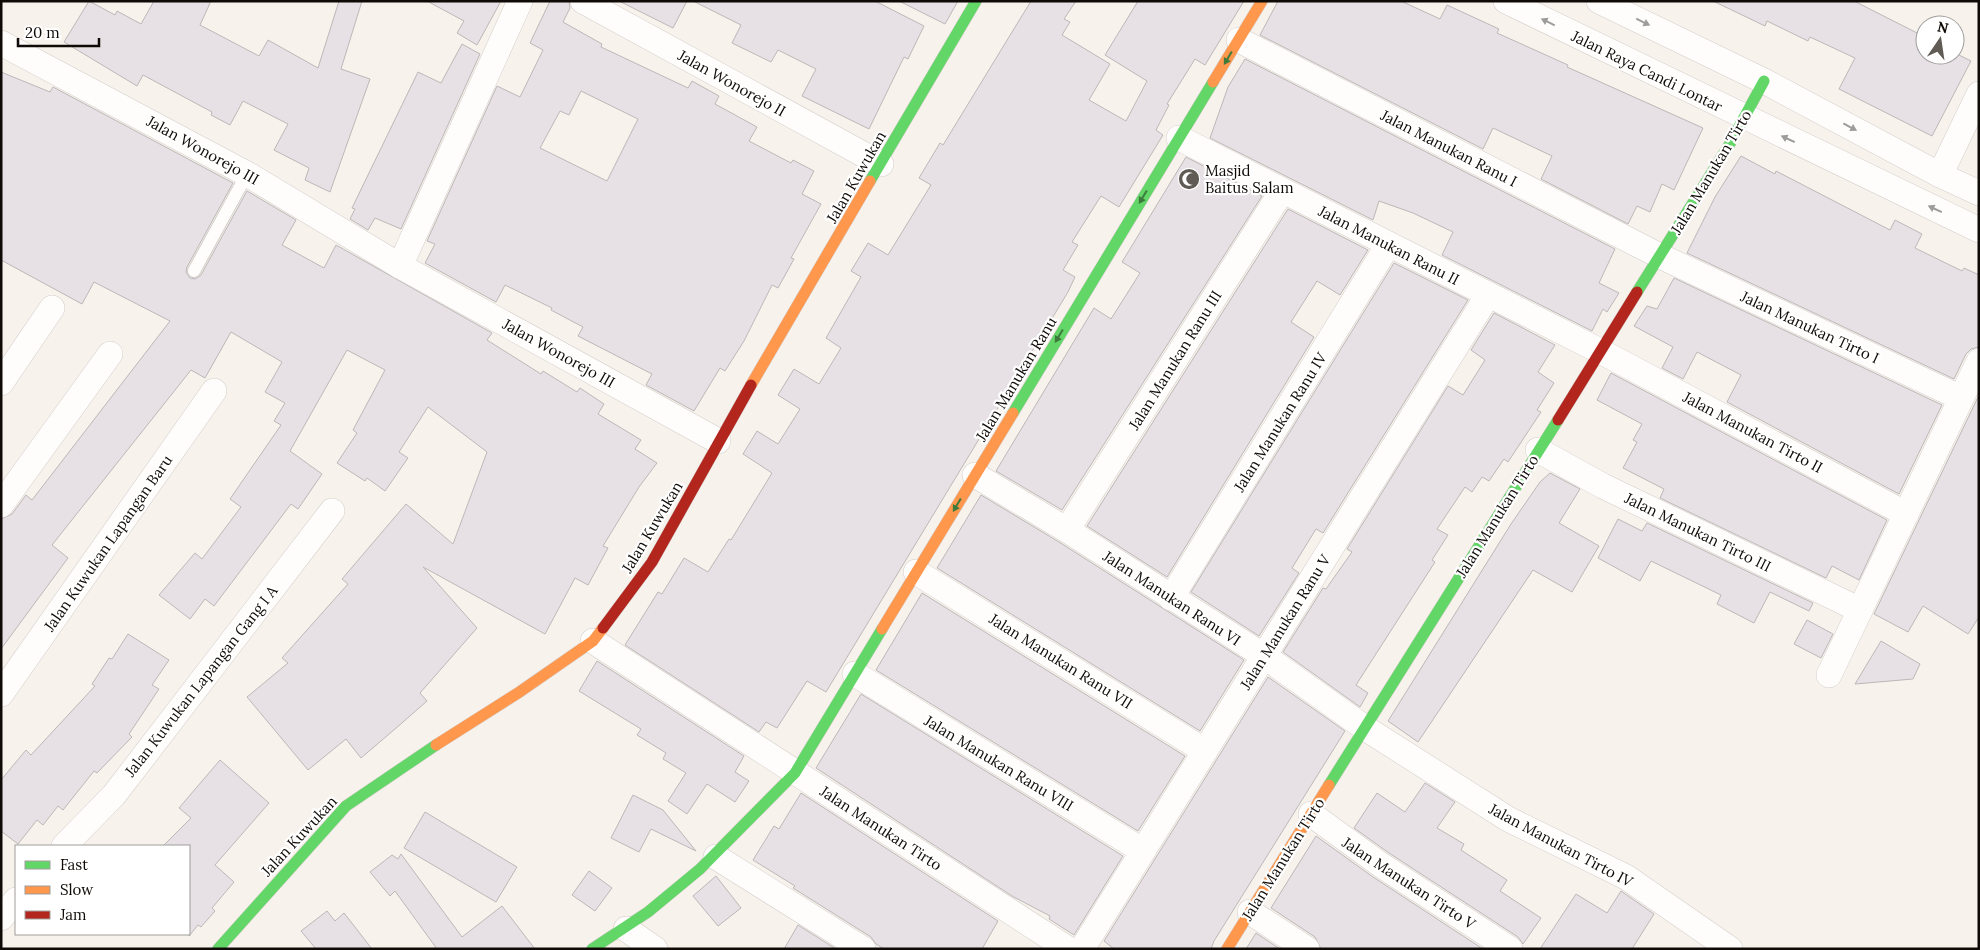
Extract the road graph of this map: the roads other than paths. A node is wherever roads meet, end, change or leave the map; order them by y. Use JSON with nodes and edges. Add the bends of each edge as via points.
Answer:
{"nodes":[{"id":1,"x":520,"y":1,"type":"edge"},
{"id":2,"x":583,"y":1,"type":"edge"},
{"id":3,"x":976,"y":1,"type":"edge"},
{"id":4,"x":1262,"y":1,"type":"edge"},
{"id":5,"x":1506,"y":1,"type":"edge"},
{"id":6,"x":1599,"y":1,"type":"edge"},
{"id":7,"x":1238,"y":40,"type":"junction"},
{"id":8,"x":1,"y":43,"type":"edge"},
{"id":9,"x":1764,"y":81,"type":"junction"},
{"id":10,"x":1979,"y":94,"type":"edge"},
{"id":11,"x":1745,"y":119,"type":"junction"},
{"id":12,"x":1179,"y":138,"type":"junction"},
{"id":13,"x":881,"y":164,"type":"junction"},
{"id":14,"x":247,"y":174,"type":"junction"},
{"id":15,"x":1940,"y":175,"type":"junction"},
{"id":16,"x":1282,"y":191,"type":"junction"},
{"id":17,"x":1979,"y":193,"type":"edge"},
{"id":18,"x":1979,"y":230,"type":"edge"},
{"id":19,"x":1388,"y":245,"type":"junction"},
{"id":20,"x":1660,"y":256,"type":"junction"},
{"id":21,"x":400,"y":266,"type":"junction"},
{"id":22,"x":194,"y":271,"type":"dead end"},
{"id":23,"x":1488,"y":295,"type":"junction"},
{"id":24,"x":52,"y":308,"type":"dead end"},
{"id":25,"x":1600,"y":351,"type":"junction"},
{"id":26,"x":110,"y":354,"type":"dead end"},
{"id":27,"x":1979,"y":360,"type":"edge"},
{"id":28,"x":1,"y":383,"type":"edge"},
{"id":29,"x":214,"y":391,"type":"dead end"},
{"id":30,"x":1961,"y":398,"type":"junction"},
{"id":31,"x":718,"y":441,"type":"junction"},
{"id":32,"x":1538,"y":450,"type":"junction"},
{"id":33,"x":975,"y":475,"type":"junction"},
{"id":34,"x":1,"y":505,"type":"edge"},
{"id":35,"x":332,"y":511,"type":"dead end"},
{"id":36,"x":1906,"y":514,"type":"junction"},
{"id":37,"x":1067,"y":530,"type":"junction"},
{"id":38,"x":916,"y":572,"type":"junction"},
{"id":39,"x":1171,"y":598,"type":"junction"},
{"id":40,"x":1860,"y":610,"type":"junction"},
{"id":41,"x":593,"y":641,"type":"junction"},
{"id":42,"x":1264,"y":656,"type":"junction"},
{"id":43,"x":855,"y":674,"type":"junction"},
{"id":44,"x":1829,"y":676,"type":"dead end"},
{"id":45,"x":1,"y":694,"type":"edge"},
{"id":46,"x":1364,"y":728,"type":"junction"},
{"id":47,"x":1205,"y":751,"type":"junction"},
{"id":48,"x":795,"y":773,"type":"junction"},
{"id":49,"x":1311,"y":814,"type":"junction"},
{"id":50,"x":65,"y":845,"type":"edge"},
{"id":51,"x":1143,"y":851,"type":"junction"},
{"id":52,"x":716,"y":856,"type":"junction"},
{"id":53,"x":15,"y":901,"type":"edge"},
{"id":54,"x":1250,"y":912,"type":"junction"},
{"id":55,"x":1,"y":918,"type":"edge"},
{"id":56,"x":626,"y":929,"type":"junction"},
{"id":57,"x":218,"y":949,"type":"edge"},
{"id":58,"x":592,"y":949,"type":"edge"},
{"id":59,"x":655,"y":949,"type":"edge"},
{"id":60,"x":863,"y":949,"type":"edge"},
{"id":61,"x":1068,"y":949,"type":"edge"},
{"id":62,"x":1082,"y":949,"type":"edge"},
{"id":63,"x":1227,"y":949,"type":"edge"},
{"id":64,"x":1307,"y":949,"type":"edge"},
{"id":65,"x":1510,"y":949,"type":"edge"},
{"id":66,"x":1730,"y":949,"type":"edge"}],
"edges":[{"from":1,"to":21,"type":"street"},
{"from":2,"to":13,"type":"street","name":"Jalan Wonorejo II"},
{"from":3,"to":13,"type":"street","name":"Jalan Kuwukan"},
{"from":4,"to":7,"type":"street","name":"Jalan Manukan Ranu"},
{"from":11,"to":5,"type":"street","name":"Jalan Raya Candi Lontar","one_way":true},
{"from":6,"to":9,"type":"street","one_way":true},
{"from":7,"to":12,"type":"street","name":"Jalan Manukan Ranu","one_way":true},
{"from":7,"to":20,"type":"street","name":"Jalan Manukan Ranu I"},
{"from":8,"to":14,"type":"street","name":"Jalan Wonorejo III"},
{"from":9,"to":11,"type":"street","name":"Jalan Manukan Tirto"},
{"from":9,"to":15,"type":"street","one_way":true},
{"from":10,"to":15,"type":"street"},
{"from":18,"to":11,"type":"street","name":"Jalan Raya Candi Lontar","one_way":true},
{"from":11,"to":20,"type":"street","name":"Jalan Manukan Tirto"},
{"from":12,"to":16,"type":"street","name":"Jalan Manukan Ranu II"},
{"from":12,"to":33,"type":"street","name":"Jalan Manukan Ranu","one_way":true},
{"from":13,"to":31,"type":"street","name":"Jalan Kuwukan"},
{"from":14,"to":21,"type":"street","name":"Jalan Wonorejo III"},
{"from":14,"to":22,"type":"lane"},
{"from":15,"to":17,"type":"street"},
{"from":16,"to":19,"type":"street","name":"Jalan Manukan Ranu II"},
{"from":16,"to":37,"type":"street","name":"Jalan Manukan Ranu III"},
{"from":19,"to":23,"type":"street","name":"Jalan Manukan Ranu II"},
{"from":19,"to":39,"type":"street","name":"Jalan Manukan Ranu IV"},
{"from":20,"to":25,"type":"street","name":"Jalan Manukan Tirto"},
{"from":20,"to":30,"type":"street","name":"Jalan Manukan Tirto I"},
{"from":21,"to":31,"type":"street","name":"Jalan Wonorejo III"},
{"from":23,"to":25,"type":"street","name":"Jalan Manukan Ranu II"},
{"from":23,"to":42,"type":"street","name":"Jalan Manukan Ranu V"},
{"from":24,"to":28,"type":"street"},
{"from":25,"to":32,"type":"street","name":"Jalan Manukan Tirto"},
{"from":25,"to":36,"type":"street","name":"Jalan Manukan Tirto II"},
{"from":26,"to":34,"type":"street"},
{"from":27,"to":30,"type":"street"},
{"from":29,"to":45,"type":"street","name":"Jalan Kuwukan Lapangan Baru"},
{"from":30,"to":36,"type":"street"},
{"from":31,"to":41,"type":"street","name":"Jalan Kuwukan","via":[[652,562]]},
{"from":32,"to":40,"type":"street","name":"Jalan Manukan Tirto III","via":[[1603,486]]},
{"from":32,"to":46,"type":"street","name":"Jalan Manukan Tirto"},
{"from":33,"to":37,"type":"street","name":"Jalan Manukan Ranu VI"},
{"from":33,"to":38,"type":"street","name":"Jalan Manukan Ranu","one_way":true},
{"from":35,"to":50,"type":"street","name":"Jalan Kuwukan Lapangan Gang I A","via":[[114,795]]},
{"from":36,"to":40,"type":"street"},
{"from":37,"to":39,"type":"street","name":"Jalan Manukan Ranu VI"},
{"from":38,"to":43,"type":"street","name":"Jalan Manukan Ranu"},
{"from":38,"to":47,"type":"street","name":"Jalan Manukan Ranu VII"},
{"from":39,"to":42,"type":"street","name":"Jalan Manukan Ranu VI"},
{"from":40,"to":44,"type":"street"},
{"from":41,"to":48,"type":"street","name":"Jalan Manukan Tirto"},
{"from":41,"to":57,"type":"street","name":"Jalan Kuwukan","via":[[346,806]]},
{"from":42,"to":46,"type":"street","name":"Jalan Manukan Ranu VI"},
{"from":42,"to":47,"type":"street","name":"Jalan Manukan Ranu V"},
{"from":43,"to":48,"type":"street","name":"Jalan Manukan Ranu"},
{"from":43,"to":51,"type":"street","name":"Jalan Manukan Ranu VIII"},
{"from":46,"to":49,"type":"street","name":"Jalan Manukan Tirto"},
{"from":46,"to":66,"type":"street","name":"Jalan Manukan Tirto IV","via":[[1508,819],[1626,877]]},
{"from":47,"to":51,"type":"street","name":"Jalan Manukan Ranu V"},
{"from":48,"to":52,"type":"street","name":"Jalan Manukan Ranu"},
{"from":48,"to":61,"type":"street","name":"Jalan Manukan Tirto"},
{"from":49,"to":54,"type":"street","name":"Jalan Manukan Tirto"},
{"from":49,"to":65,"type":"street","name":"Jalan Manukan Tirto V","via":[[1374,860]]},
{"from":51,"to":62,"type":"street","name":"Jalan Manukan Ranu V"},
{"from":52,"to":56,"type":"street","name":"Jalan Manukan Ranu"},
{"from":52,"to":60,"type":"street"},
{"from":53,"to":55,"type":"street"},
{"from":54,"to":63,"type":"street","name":"Jalan Manukan Tirto"},
{"from":54,"to":64,"type":"street"},
{"from":56,"to":58,"type":"street","name":"Jalan Manukan Ranu"},
{"from":56,"to":59,"type":"street"}]}
